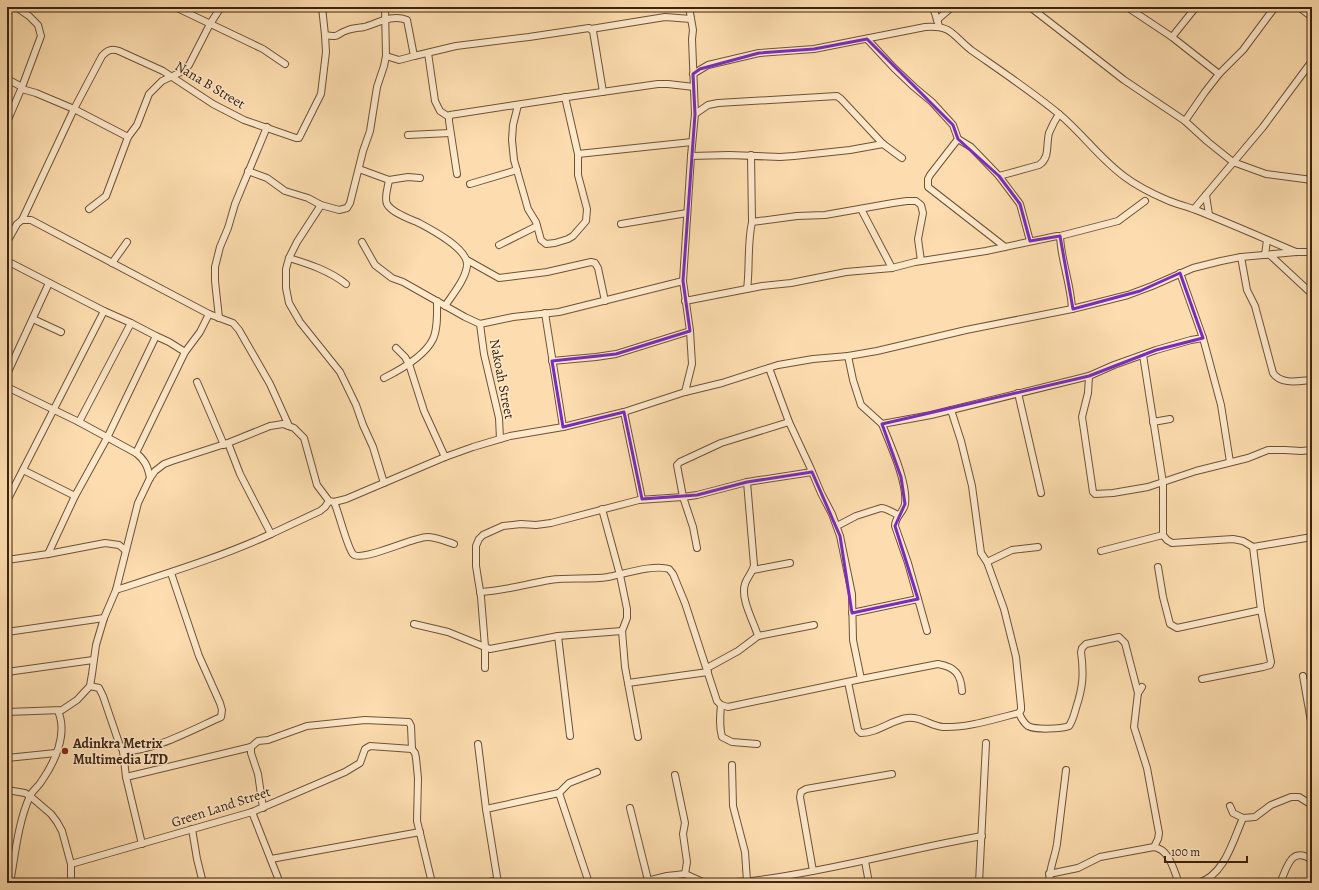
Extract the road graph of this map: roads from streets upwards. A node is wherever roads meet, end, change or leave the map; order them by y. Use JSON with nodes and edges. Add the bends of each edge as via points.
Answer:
{"nodes":[{"id":1,"x":16,"y":7,"type":"edge"},
{"id":2,"x":175,"y":7,"type":"edge"},
{"id":3,"x":221,"y":7,"type":"edge"},
{"id":4,"x":322,"y":7,"type":"edge"},
{"id":5,"x":385,"y":7,"type":"edge"},
{"id":6,"x":689,"y":7,"type":"edge"},
{"id":7,"x":933,"y":7,"type":"edge"},
{"id":8,"x":952,"y":7,"type":"edge"},
{"id":9,"x":1127,"y":7,"type":"edge"},
{"id":10,"x":1196,"y":7,"type":"edge"},
{"id":11,"x":1275,"y":7,"type":"edge"},
{"id":12,"x":1299,"y":7,"type":"edge"},
{"id":13,"x":1034,"y":8,"type":"edge"},
{"id":14,"x":1312,"y":17,"type":"edge"},
{"id":15,"x":691,"y":19,"type":"junction"},
{"id":16,"x":386,"y":20,"type":"junction"},
{"id":17,"x":938,"y":23,"type":"junction"},
{"id":18,"x":210,"y":24,"type":"junction"},
{"id":19,"x":591,"y":29,"type":"junction"},
{"id":20,"x":325,"y":36,"type":"junction"},
{"id":21,"x":1172,"y":37,"type":"junction"},
{"id":22,"x":867,"y":39,"type":"junction"},
{"id":23,"x":428,"y":52,"type":"junction"},
{"id":24,"x":386,"y":56,"type":"junction"},
{"id":25,"x":414,"y":56,"type":"junction"},
{"id":26,"x":1312,"y":61,"type":"edge"},
{"id":27,"x":285,"y":64,"type":"dead end"},
{"id":28,"x":693,"y":74,"type":"junction"},
{"id":29,"x":1219,"y":74,"type":"junction"},
{"id":30,"x":171,"y":76,"type":"junction"},
{"id":31,"x":7,"y":79,"type":"edge"},
{"id":32,"x":694,"y":87,"type":"junction"},
{"id":33,"x":22,"y":88,"type":"junction"},
{"id":34,"x":603,"y":92,"type":"junction"},
{"id":35,"x":565,"y":97,"type":"junction"},
{"id":36,"x":518,"y":105,"type":"junction"},
{"id":37,"x":74,"y":109,"type":"junction"},
{"id":38,"x":695,"y":114,"type":"junction"},
{"id":39,"x":1059,"y":114,"type":"junction"},
{"id":40,"x":449,"y":117,"type":"junction"},
{"id":41,"x":1185,"y":121,"type":"junction"},
{"id":42,"x":7,"y":122,"type":"edge"},
{"id":43,"x":266,"y":127,"type":"junction"},
{"id":44,"x":450,"y":133,"type":"junction"},
{"id":45,"x":408,"y":135,"type":"dead end"},
{"id":46,"x":128,"y":137,"type":"junction"},
{"id":47,"x":958,"y":139,"type":"junction"},
{"id":48,"x":692,"y":142,"type":"junction"},
{"id":49,"x":884,"y":144,"type":"junction"},
{"id":50,"x":578,"y":154,"type":"junction"},
{"id":51,"x":751,"y":155,"type":"junction"},
{"id":52,"x":691,"y":156,"type":"junction"},
{"id":53,"x":902,"y":158,"type":"dead end"},
{"id":54,"x":1233,"y":162,"type":"junction"},
{"id":55,"x":359,"y":168,"type":"junction"},
{"id":56,"x":517,"y":170,"type":"junction"},
{"id":57,"x":248,"y":171,"type":"junction"},
{"id":58,"x":1312,"y":171,"type":"edge"},
{"id":59,"x":457,"y":174,"type":"dead end"},
{"id":60,"x":999,"y":176,"type":"junction"},
{"id":61,"x":420,"y":178,"type":"dead end"},
{"id":62,"x":389,"y":180,"type":"junction"},
{"id":63,"x":1310,"y":180,"type":"edge"},
{"id":64,"x":470,"y":184,"type":"dead end"},
{"id":65,"x":1206,"y":195,"type":"junction"},
{"id":66,"x":1145,"y":201,"type":"dead end"},
{"id":67,"x":321,"y":205,"type":"junction"},
{"id":68,"x":89,"y":209,"type":"dead end"},
{"id":69,"x":861,"y":209,"type":"junction"},
{"id":70,"x":1194,"y":209,"type":"junction"},
{"id":71,"x":687,"y":213,"type":"junction"},
{"id":72,"x":1209,"y":215,"type":"junction"},
{"id":73,"x":22,"y":220,"type":"junction"},
{"id":74,"x":752,"y":222,"type":"junction"},
{"id":75,"x":622,"y":224,"type":"dead end"},
{"id":76,"x":537,"y":226,"type":"junction"},
{"id":77,"x":1060,"y":236,"type":"junction"},
{"id":78,"x":1266,"y":240,"type":"junction"},
{"id":79,"x":1030,"y":241,"type":"junction"},
{"id":80,"x":7,"y":242,"type":"edge"},
{"id":81,"x":127,"y":242,"type":"dead end"},
{"id":82,"x":362,"y":242,"type":"dead end"},
{"id":83,"x":499,"y":245,"type":"dead end"},
{"id":84,"x":1005,"y":247,"type":"junction"},
{"id":85,"x":1296,"y":252,"type":"junction"},
{"id":86,"x":1312,"y":252,"type":"edge"},
{"id":87,"x":1267,"y":255,"type":"junction"},
{"id":88,"x":1241,"y":257,"type":"junction"},
{"id":89,"x":289,"y":258,"type":"junction"},
{"id":90,"x":467,"y":260,"type":"junction"},
{"id":91,"x":7,"y":261,"type":"edge"},
{"id":92,"x":921,"y":262,"type":"junction"},
{"id":93,"x":112,"y":263,"type":"junction"},
{"id":94,"x":892,"y":268,"type":"junction"},
{"id":95,"x":1180,"y":273,"type":"junction"},
{"id":96,"x":683,"y":281,"type":"junction"},
{"id":97,"x":49,"y":283,"type":"junction"},
{"id":98,"x":346,"y":284,"type":"dead end"},
{"id":99,"x":747,"y":289,"type":"junction"},
{"id":100,"x":1312,"y":294,"type":"edge"},
{"id":101,"x":437,"y":301,"type":"junction"},
{"id":102,"x":606,"y":301,"type":"junction"},
{"id":103,"x":685,"y":301,"type":"junction"},
{"id":104,"x":445,"y":306,"type":"junction"},
{"id":105,"x":1072,"y":309,"type":"junction"},
{"id":106,"x":104,"y":311,"type":"junction"},
{"id":107,"x":545,"y":313,"type":"junction"},
{"id":108,"x":209,"y":314,"type":"junction"},
{"id":109,"x":219,"y":318,"type":"junction"},
{"id":110,"x":33,"y":319,"type":"junction"},
{"id":111,"x":131,"y":323,"type":"junction"},
{"id":112,"x":480,"y":324,"type":"junction"},
{"id":113,"x":690,"y":331,"type":"junction"},
{"id":114,"x":61,"y":332,"type":"dead end"},
{"id":115,"x":156,"y":336,"type":"junction"},
{"id":116,"x":1203,"y":338,"type":"junction"},
{"id":117,"x":396,"y":348,"type":"dead end"},
{"id":118,"x":185,"y":352,"type":"junction"},
{"id":119,"x":1143,"y":355,"type":"junction"},
{"id":120,"x":848,"y":356,"type":"junction"},
{"id":121,"x":552,"y":361,"type":"junction"},
{"id":122,"x":409,"y":364,"type":"junction"},
{"id":123,"x":769,"y":368,"type":"junction"},
{"id":124,"x":7,"y":374,"type":"edge"},
{"id":125,"x":1089,"y":376,"type":"junction"},
{"id":126,"x":384,"y":378,"type":"dead end"},
{"id":127,"x":1312,"y":380,"type":"edge"},
{"id":128,"x":197,"y":382,"type":"dead end"},
{"id":129,"x":7,"y":387,"type":"edge"},
{"id":130,"x":685,"y":392,"type":"junction"},
{"id":131,"x":1018,"y":393,"type":"junction"},
{"id":132,"x":54,"y":410,"type":"junction"},
{"id":133,"x":951,"y":410,"type":"junction"},
{"id":134,"x":624,"y":412,"type":"junction"},
{"id":135,"x":1170,"y":419,"type":"dead end"},
{"id":136,"x":79,"y":422,"type":"junction"},
{"id":137,"x":789,"y":422,"type":"junction"},
{"id":138,"x":1153,"y":422,"type":"junction"},
{"id":139,"x":882,"y":424,"type":"junction"},
{"id":140,"x":289,"y":426,"type":"junction"},
{"id":141,"x":564,"y":427,"type":"junction"},
{"id":142,"x":107,"y":438,"type":"junction"},
{"id":143,"x":500,"y":439,"type":"junction"},
{"id":144,"x":226,"y":444,"type":"junction"},
{"id":145,"x":1312,"y":450,"type":"edge"},
{"id":146,"x":136,"y":453,"type":"junction"},
{"id":147,"x":445,"y":457,"type":"junction"},
{"id":148,"x":1230,"y":462,"type":"junction"},
{"id":149,"x":23,"y":470,"type":"junction"},
{"id":150,"x":812,"y":472,"type":"junction"},
{"id":151,"x":150,"y":478,"type":"junction"},
{"id":152,"x":747,"y":482,"type":"junction"},
{"id":153,"x":384,"y":483,"type":"junction"},
{"id":154,"x":1163,"y":483,"type":"junction"},
{"id":155,"x":1041,"y":493,"type":"dead end"},
{"id":156,"x":75,"y":496,"type":"junction"},
{"id":157,"x":683,"y":497,"type":"junction"},
{"id":158,"x":642,"y":499,"type":"junction"},
{"id":159,"x":7,"y":501,"type":"edge"},
{"id":160,"x":332,"y":501,"type":"junction"},
{"id":161,"x":602,"y":509,"type":"junction"},
{"id":162,"x":898,"y":515,"type":"junction"},
{"id":163,"x":837,"y":526,"type":"junction"},
{"id":164,"x":271,"y":534,"type":"junction"},
{"id":165,"x":1163,"y":535,"type":"junction"},
{"id":166,"x":1312,"y":537,"type":"edge"},
{"id":167,"x":454,"y":544,"type":"dead end"},
{"id":168,"x":1038,"y":547,"type":"dead end"},
{"id":169,"x":1253,"y":547,"type":"junction"},
{"id":170,"x":697,"y":548,"type":"dead end"},
{"id":171,"x":125,"y":550,"type":"junction"},
{"id":172,"x":1101,"y":551,"type":"dead end"},
{"id":173,"x":48,"y":554,"type":"junction"},
{"id":174,"x":7,"y":560,"type":"edge"},
{"id":175,"x":987,"y":562,"type":"junction"},
{"id":176,"x":790,"y":564,"type":"dead end"},
{"id":177,"x":1158,"y":567,"type":"dead end"},
{"id":178,"x":753,"y":570,"type":"junction"},
{"id":179,"x":170,"y":573,"type":"junction"},
{"id":180,"x":620,"y":575,"type":"junction"},
{"id":181,"x":116,"y":590,"type":"junction"},
{"id":182,"x":480,"y":592,"type":"junction"},
{"id":183,"x":918,"y":598,"type":"junction"},
{"id":184,"x":1261,"y":610,"type":"junction"},
{"id":185,"x":852,"y":613,"type":"junction"},
{"id":186,"x":104,"y":618,"type":"junction"},
{"id":187,"x":414,"y":624,"type":"dead end"},
{"id":188,"x":814,"y":626,"type":"dead end"},
{"id":189,"x":622,"y":631,"type":"junction"},
{"id":190,"x":927,"y":631,"type":"dead end"},
{"id":191,"x":7,"y":632,"type":"edge"},
{"id":192,"x":558,"y":636,"type":"junction"},
{"id":193,"x":758,"y":636,"type":"junction"},
{"id":194,"x":485,"y":647,"type":"junction"},
{"id":195,"x":93,"y":660,"type":"junction"},
{"id":196,"x":485,"y":668,"type":"dead end"},
{"id":197,"x":708,"y":670,"type":"junction"},
{"id":198,"x":7,"y":672,"type":"edge"},
{"id":199,"x":1303,"y":676,"type":"dead end"},
{"id":200,"x":861,"y":679,"type":"junction"},
{"id":201,"x":1202,"y":679,"type":"dead end"},
{"id":202,"x":848,"y":682,"type":"junction"},
{"id":203,"x":628,"y":683,"type":"junction"},
{"id":204,"x":90,"y":686,"type":"junction"},
{"id":205,"x":962,"y":691,"type":"dead end"},
{"id":206,"x":721,"y":705,"type":"junction"},
{"id":207,"x":58,"y":710,"type":"junction"},
{"id":208,"x":7,"y":712,"type":"edge"},
{"id":209,"x":1019,"y":713,"type":"junction"},
{"id":210,"x":1312,"y":727,"type":"edge"},
{"id":211,"x":570,"y":736,"type":"dead end"},
{"id":212,"x":638,"y":737,"type":"dead end"},
{"id":213,"x":986,"y":743,"type":"dead end"},
{"id":214,"x":478,"y":744,"type":"dead end"},
{"id":215,"x":757,"y":744,"type":"dead end"},
{"id":216,"x":251,"y":747,"type":"junction"},
{"id":217,"x":412,"y":749,"type":"junction"},
{"id":218,"x":123,"y":751,"type":"junction"},
{"id":219,"x":56,"y":753,"type":"junction"},
{"id":220,"x":7,"y":758,"type":"edge"},
{"id":221,"x":732,"y":765,"type":"dead end"},
{"id":222,"x":1066,"y":770,"type":"dead end"},
{"id":223,"x":597,"y":772,"type":"dead end"},
{"id":224,"x":892,"y":774,"type":"dead end"},
{"id":225,"x":675,"y":775,"type":"dead end"},
{"id":226,"x":126,"y":777,"type":"junction"},
{"id":227,"x":7,"y":790,"type":"edge"},
{"id":228,"x":559,"y":793,"type":"junction"},
{"id":229,"x":30,"y":796,"type":"junction"},
{"id":230,"x":1312,"y":805,"type":"edge"},
{"id":231,"x":1230,"y":806,"type":"dead end"},
{"id":232,"x":263,"y":808,"type":"junction"},
{"id":233,"x":630,"y":808,"type":"dead end"},
{"id":234,"x":486,"y":809,"type":"junction"},
{"id":235,"x":252,"y":812,"type":"junction"},
{"id":236,"x":1243,"y":818,"type":"junction"},
{"id":237,"x":192,"y":829,"type":"junction"},
{"id":238,"x":420,"y":832,"type":"junction"},
{"id":239,"x":982,"y":836,"type":"junction"},
{"id":240,"x":142,"y":844,"type":"junction"},
{"id":241,"x":1154,"y":847,"type":"junction"},
{"id":242,"x":271,"y":859,"type":"junction"},
{"id":243,"x":865,"y":860,"type":"junction"},
{"id":244,"x":1312,"y":860,"type":"edge"},
{"id":245,"x":71,"y":864,"type":"junction"},
{"id":246,"x":813,"y":871,"type":"junction"},
{"id":247,"x":685,"y":874,"type":"junction"},
{"id":248,"x":1049,"y":874,"type":"junction"},
{"id":249,"x":648,"y":880,"type":"junction"},
{"id":250,"x":498,"y":881,"type":"edge"},
{"id":251,"x":747,"y":881,"type":"junction"},
{"id":252,"x":735,"y":882,"type":"edge"},
{"id":253,"x":10,"y":883,"type":"edge"},
{"id":254,"x":71,"y":883,"type":"edge"},
{"id":255,"x":203,"y":883,"type":"edge"},
{"id":256,"x":280,"y":883,"type":"edge"},
{"id":257,"x":432,"y":883,"type":"edge"},
{"id":258,"x":485,"y":883,"type":"edge"},
{"id":259,"x":589,"y":883,"type":"edge"},
{"id":260,"x":639,"y":883,"type":"edge"},
{"id":261,"x":705,"y":883,"type":"edge"},
{"id":262,"x":717,"y":883,"type":"edge"},
{"id":263,"x":869,"y":883,"type":"edge"},
{"id":264,"x":979,"y":883,"type":"edge"},
{"id":265,"x":1049,"y":883,"type":"edge"},
{"id":266,"x":1179,"y":883,"type":"edge"},
{"id":267,"x":1198,"y":883,"type":"edge"},
{"id":268,"x":1280,"y":883,"type":"edge"}],
"edges":[{"from":1,"to":33,"type":"street","via":[[38,25],[41,36]]},
{"from":2,"to":18,"type":"street"},
{"from":3,"to":18,"type":"street"},
{"from":4,"to":20,"type":"street"},
{"from":5,"to":16,"type":"street"},
{"from":6,"to":15,"type":"street"},
{"from":7,"to":17,"type":"street"},
{"from":8,"to":17,"type":"street"},
{"from":9,"to":21,"type":"street"},
{"from":10,"to":21,"type":"street"},
{"from":11,"to":29,"type":"street","via":[[1243,50]]},
{"from":12,"to":14,"type":"street"},
{"from":13,"to":41,"type":"street","via":[[1124,80]]},
{"from":15,"to":19,"type":"street","via":[[665,17]]},
{"from":15,"to":28,"type":"street"},
{"from":16,"to":20,"type":"street","via":[[337,36]]},
{"from":16,"to":24,"type":"street"},
{"from":16,"to":25,"type":"street","via":[[407,20]]},
{"from":17,"to":22,"type":"street"},
{"from":17,"to":39,"type":"street"},
{"from":18,"to":27,"type":"street","via":[[263,49]]},
{"from":18,"to":30,"type":"street","via":[[189,64],[181,72]]},
{"from":19,"to":23,"type":"street","via":[[456,46]]},
{"from":19,"to":34,"type":"street"},
{"from":20,"to":43,"type":"street","name":"Nana B Street","via":[[326,52],[321,94],[300,137],[296,138]]},
{"from":21,"to":29,"type":"street"},
{"from":22,"to":28,"type":"street","via":[[814,49],[759,53],[708,65]]},
{"from":22,"to":47,"type":"street","via":[[953,125]]},
{"from":23,"to":25,"type":"street"},
{"from":23,"to":40,"type":"street","via":[[435,100],[440,111]]},
{"from":24,"to":25,"type":"street","via":[[399,60]]},
{"from":24,"to":55,"type":"street","via":[[377,87],[370,131]]},
{"from":26,"to":54,"type":"street","via":[[1263,127]]},
{"from":28,"to":32,"type":"street"},
{"from":29,"to":41,"type":"street"},
{"from":30,"to":37,"type":"street","name":"Nana B Street","via":[[119,51],[109,50],[102,56]]},
{"from":30,"to":43,"type":"street","name":"Nana B Street","via":[[213,104],[244,120]]},
{"from":30,"to":46,"type":"street","via":[[149,94],[137,125]]},
{"from":31,"to":33,"type":"street"},
{"from":32,"to":34,"type":"street","via":[[658,84]]},
{"from":32,"to":38,"type":"street"},
{"from":33,"to":37,"type":"street"},
{"from":33,"to":42,"type":"street"},
{"from":34,"to":35,"type":"street"},
{"from":35,"to":36,"type":"street"},
{"from":35,"to":50,"type":"street"},
{"from":36,"to":40,"type":"street"},
{"from":36,"to":56,"type":"street","via":[[513,119],[512,140]]},
{"from":37,"to":46,"type":"street"},
{"from":37,"to":73,"type":"street"},
{"from":38,"to":48,"type":"street"},
{"from":38,"to":49,"type":"street","via":[[708,105],[718,103],[837,96]]},
{"from":39,"to":60,"type":"street","via":[[1053,123],[1047,142],[1047,154],[1042,163]]},
{"from":39,"to":70,"type":"street","via":[[1127,178],[1167,200]]},
{"from":40,"to":44,"type":"street"},
{"from":41,"to":54,"type":"street"},
{"from":43,"to":57,"type":"street"},
{"from":44,"to":45,"type":"street"},
{"from":44,"to":59,"type":"street"},
{"from":46,"to":68,"type":"street","via":[[106,196]]},
{"from":47,"to":60,"type":"street","via":[[971,147]]},
{"from":47,"to":84,"type":"street","via":[[930,175],[928,187]]},
{"from":48,"to":50,"type":"street"},
{"from":48,"to":52,"type":"street"},
{"from":49,"to":51,"type":"street","via":[[794,156]]},
{"from":49,"to":53,"type":"street"},
{"from":50,"to":76,"type":"street","via":[[578,174],[587,209],[586,221],[573,236],[549,244],[541,240]]},
{"from":51,"to":52,"type":"street"},
{"from":51,"to":74,"type":"street"},
{"from":52,"to":71,"type":"street"},
{"from":54,"to":63,"type":"street","via":[[1266,174]]},
{"from":54,"to":65,"type":"street"},
{"from":55,"to":62,"type":"street"},
{"from":55,"to":67,"type":"street","via":[[347,208],[339,210]]},
{"from":56,"to":64,"type":"street"},
{"from":56,"to":76,"type":"street","via":[[528,209]]},
{"from":57,"to":67,"type":"street","via":[[267,178],[285,191]]},
{"from":57,"to":109,"type":"street","via":[[215,267]]},
{"from":58,"to":63,"type":"street"},
{"from":60,"to":79,"type":"street","via":[[1020,204]]},
{"from":61,"to":62,"type":"street"},
{"from":62,"to":90,"type":"street","via":[[387,204],[402,216],[431,230],[457,247]]},
{"from":65,"to":70,"type":"street"},
{"from":65,"to":72,"type":"street"},
{"from":66,"to":77,"type":"street","via":[[1112,224]]},
{"from":67,"to":89,"type":"street"},
{"from":69,"to":74,"type":"street"},
{"from":69,"to":92,"type":"street","via":[[907,201],[918,203],[923,213],[918,239]]},
{"from":69,"to":94,"type":"street"},
{"from":70,"to":72,"type":"street"},
{"from":71,"to":75,"type":"street"},
{"from":71,"to":96,"type":"street"},
{"from":72,"to":78,"type":"street"},
{"from":73,"to":80,"type":"street"},
{"from":73,"to":93,"type":"street","via":[[31,220]]},
{"from":74,"to":99,"type":"street"},
{"from":76,"to":83,"type":"street"},
{"from":77,"to":79,"type":"street"},
{"from":77,"to":105,"type":"street"},
{"from":78,"to":85,"type":"street"},
{"from":78,"to":87,"type":"street"},
{"from":79,"to":84,"type":"street"},
{"from":81,"to":93,"type":"street"},
{"from":82,"to":101,"type":"street","via":[[375,265],[381,270]]},
{"from":84,"to":92,"type":"street"},
{"from":85,"to":86,"type":"street"},
{"from":85,"to":87,"type":"street"},
{"from":87,"to":88,"type":"street"},
{"from":87,"to":100,"type":"street"},
{"from":88,"to":95,"type":"street"},
{"from":88,"to":127,"type":"street","via":[[1247,290],[1255,306],[1273,373],[1280,380]]},
{"from":89,"to":98,"type":"street","via":[[321,270]]},
{"from":89,"to":153,"type":"street","via":[[286,288],[289,303],[349,388],[373,447]]},
{"from":90,"to":102,"type":"street","via":[[499,278],[547,272],[592,262],[598,268]]},
{"from":90,"to":104,"type":"street","via":[[463,277]]},
{"from":91,"to":97,"type":"street"},
{"from":92,"to":94,"type":"street"},
{"from":93,"to":108,"type":"street"},
{"from":94,"to":99,"type":"street","via":[[846,272]]},
{"from":95,"to":105,"type":"street","via":[[1134,293]]},
{"from":95,"to":116,"type":"street"},
{"from":96,"to":102,"type":"street"},
{"from":96,"to":103,"type":"street"},
{"from":97,"to":106,"type":"street"},
{"from":97,"to":110,"type":"street"},
{"from":99,"to":103,"type":"street"},
{"from":101,"to":104,"type":"street"},
{"from":101,"to":122,"type":"street","via":[[433,339],[428,348]]},
{"from":102,"to":107,"type":"street"},
{"from":103,"to":113,"type":"street"},
{"from":104,"to":112,"type":"street"},
{"from":105,"to":120,"type":"street"},
{"from":106,"to":111,"type":"street"},
{"from":106,"to":132,"type":"street"},
{"from":107,"to":112,"type":"street"},
{"from":107,"to":121,"type":"street"},
{"from":108,"to":109,"type":"street"},
{"from":108,"to":118,"type":"street","via":[[200,332]]},
{"from":109,"to":140,"type":"street","via":[[233,323],[240,330],[270,384]]},
{"from":110,"to":114,"type":"street"},
{"from":110,"to":124,"type":"street"},
{"from":111,"to":115,"type":"street"},
{"from":111,"to":136,"type":"street"},
{"from":112,"to":143,"type":"street","name":"Nakoah Street","via":[[484,354],[499,418]]},
{"from":113,"to":121,"type":"street","via":[[616,354]]},
{"from":113,"to":130,"type":"street","via":[[692,364]]},
{"from":115,"to":118,"type":"street"},
{"from":115,"to":142,"type":"street"},
{"from":116,"to":119,"type":"street"},
{"from":116,"to":148,"type":"street","via":[[1221,405]]},
{"from":117,"to":122,"type":"street","via":[[406,357]]},
{"from":118,"to":146,"type":"street"},
{"from":119,"to":125,"type":"street"},
{"from":119,"to":138,"type":"street"},
{"from":120,"to":123,"type":"street","via":[[797,361]]},
{"from":120,"to":139,"type":"street","via":[[861,405]]},
{"from":121,"to":141,"type":"street"},
{"from":122,"to":126,"type":"street"},
{"from":122,"to":147,"type":"street","via":[[424,411]]},
{"from":123,"to":130,"type":"street"},
{"from":123,"to":137,"type":"street"},
{"from":125,"to":131,"type":"street"},
{"from":125,"to":154,"type":"street","via":[[1082,417],[1093,492],[1119,492]]},
{"from":128,"to":144,"type":"street"},
{"from":129,"to":132,"type":"street"},
{"from":130,"to":134,"type":"street"},
{"from":131,"to":133,"type":"street"},
{"from":131,"to":155,"type":"street"},
{"from":132,"to":136,"type":"street"},
{"from":132,"to":149,"type":"street"},
{"from":133,"to":139,"type":"street"},
{"from":133,"to":175,"type":"street","via":[[970,479],[981,553]]},
{"from":134,"to":141,"type":"street"},
{"from":134,"to":158,"type":"street"},
{"from":135,"to":138,"type":"street"},
{"from":136,"to":142,"type":"street"},
{"from":137,"to":150,"type":"street"},
{"from":137,"to":157,"type":"street","via":[[721,443],[680,462],[677,465]]},
{"from":138,"to":154,"type":"street"},
{"from":139,"to":162,"type":"street","via":[[902,476],[905,504]]},
{"from":140,"to":144,"type":"street","via":[[270,426]]},
{"from":140,"to":160,"type":"street","via":[[304,438],[317,485]]},
{"from":141,"to":143,"type":"street"},
{"from":142,"to":146,"type":"street"},
{"from":142,"to":156,"type":"street"},
{"from":143,"to":147,"type":"street"},
{"from":144,"to":151,"type":"street","via":[[164,464]]},
{"from":144,"to":164,"type":"street"},
{"from":145,"to":148,"type":"street","via":[[1268,450]]},
{"from":146,"to":151,"type":"street","via":[[146,464]]},
{"from":147,"to":153,"type":"street"},
{"from":148,"to":154,"type":"street"},
{"from":149,"to":156,"type":"street"},
{"from":149,"to":159,"type":"street"},
{"from":150,"to":152,"type":"street"},
{"from":150,"to":163,"type":"street"},
{"from":151,"to":171,"type":"street","via":[[138,503]]},
{"from":152,"to":157,"type":"street"},
{"from":152,"to":178,"type":"street","via":[[754,550]]},
{"from":153,"to":160,"type":"street","via":[[346,500]]},
{"from":154,"to":165,"type":"street"},
{"from":156,"to":173,"type":"street"},
{"from":157,"to":158,"type":"street"},
{"from":157,"to":170,"type":"street","via":[[694,526]]},
{"from":158,"to":161,"type":"street"},
{"from":160,"to":164,"type":"street","via":[[320,511]]},
{"from":160,"to":167,"type":"street","via":[[353,554],[358,556],[372,554],[418,538],[428,537]]},
{"from":161,"to":180,"type":"street"},
{"from":161,"to":182,"type":"street","via":[[536,525],[502,526],[482,535],[476,546]]},
{"from":162,"to":163,"type":"street","via":[[881,508],[856,516]]},
{"from":162,"to":183,"type":"street","via":[[895,526]]},
{"from":163,"to":185,"type":"street","via":[[852,594]]},
{"from":164,"to":179,"type":"street","via":[[231,552]]},
{"from":165,"to":169,"type":"street","via":[[1172,543],[1233,539]]},
{"from":165,"to":172,"type":"street"},
{"from":166,"to":169,"type":"street"},
{"from":168,"to":175,"type":"street","via":[[1012,550]]},
{"from":169,"to":184,"type":"street"},
{"from":171,"to":173,"type":"street","via":[[110,543]]},
{"from":171,"to":181,"type":"street"},
{"from":173,"to":174,"type":"street"},
{"from":175,"to":209,"type":"street","via":[[1004,609],[1016,657],[1022,706]]},
{"from":176,"to":178,"type":"street"},
{"from":177,"to":184,"type":"street","via":[[1170,624],[1177,628]]},
{"from":178,"to":193,"type":"street","via":[[744,590]]},
{"from":179,"to":181,"type":"street"},
{"from":179,"to":218,"type":"street","via":[[199,656],[220,703],[221,717],[162,742],[132,751]]},
{"from":180,"to":182,"type":"street","via":[[556,579]]},
{"from":180,"to":189,"type":"street","via":[[627,609]]},
{"from":180,"to":197,"type":"street","via":[[657,568],[671,571]]},
{"from":181,"to":186,"type":"street"},
{"from":182,"to":194,"type":"street"},
{"from":183,"to":185,"type":"street"},
{"from":183,"to":190,"type":"street"},
{"from":184,"to":201,"type":"street","via":[[1270,665]]},
{"from":185,"to":200,"type":"street","via":[[853,640]]},
{"from":186,"to":191,"type":"street"},
{"from":186,"to":195,"type":"street"},
{"from":187,"to":194,"type":"street","via":[[448,632]]},
{"from":188,"to":193,"type":"street"},
{"from":189,"to":192,"type":"street"},
{"from":189,"to":203,"type":"street"},
{"from":192,"to":194,"type":"street","via":[[490,649]]},
{"from":192,"to":211,"type":"street"},
{"from":193,"to":197,"type":"street"},
{"from":194,"to":196,"type":"street"},
{"from":195,"to":198,"type":"street"},
{"from":195,"to":204,"type":"street"},
{"from":197,"to":203,"type":"street"},
{"from":197,"to":206,"type":"street","via":[[717,701]]},
{"from":199,"to":210,"type":"street"},
{"from":200,"to":202,"type":"street"},
{"from":200,"to":205,"type":"street","via":[[938,664],[956,671],[960,677]]},
{"from":202,"to":206,"type":"street","via":[[728,707]]},
{"from":202,"to":209,"type":"street","via":[[858,730],[861,733],[906,718],[948,727]]},
{"from":203,"to":212,"type":"street"},
{"from":204,"to":207,"type":"street","via":[[77,700]]},
{"from":204,"to":218,"type":"street","via":[[99,688]]},
{"from":206,"to":215,"type":"street","via":[[722,737],[732,742]]},
{"from":207,"to":208,"type":"street"},
{"from":207,"to":219,"type":"street","via":[[62,726]]},
{"from":209,"to":241,"type":"street","via":[[1026,725],[1033,728],[1069,726],[1073,721],[1081,693],[1082,648],[1086,644],[1120,638],[1126,643],[1140,690],[1134,727],[1148,768],[1158,826],[1158,839]]},
{"from":213,"to":239,"type":"street"},
{"from":214,"to":234,"type":"street"},
{"from":216,"to":217,"type":"street","via":[[258,742],[307,726],[365,720],[409,722]]},
{"from":216,"to":226,"type":"street"},
{"from":216,"to":232,"type":"street"},
{"from":217,"to":232,"type":"street","name":"Green Land Street","via":[[367,747],[358,765]]},
{"from":217,"to":238,"type":"street","via":[[415,753],[418,778],[416,814]]},
{"from":218,"to":226,"type":"street"},
{"from":219,"to":220,"type":"street"},
{"from":219,"to":229,"type":"street","via":[[50,768]]},
{"from":221,"to":251,"type":"street","via":[[733,806],[745,852]]},
{"from":222,"to":248,"type":"street","via":[[1057,844]]},
{"from":223,"to":228,"type":"street","via":[[569,783]]},
{"from":224,"to":246,"type":"street","via":[[802,790],[800,797]]},
{"from":225,"to":247,"type":"street","via":[[685,823]]},
{"from":226,"to":240,"type":"street"},
{"from":227,"to":229,"type":"street"},
{"from":228,"to":234,"type":"street"},
{"from":228,"to":259,"type":"street"},
{"from":229,"to":245,"type":"street","via":[[57,822]]},
{"from":229,"to":253,"type":"street","via":[[19,829]]},
{"from":230,"to":236,"type":"street","via":[[1299,797],[1291,796],[1271,805],[1255,817]]},
{"from":231,"to":236,"type":"street","via":[[1233,813]]},
{"from":232,"to":235,"type":"street","name":"Green Land Street"},
{"from":233,"to":249,"type":"street"},
{"from":234,"to":250,"type":"street"},
{"from":235,"to":237,"type":"street","name":"Green Land Street"},
{"from":235,"to":242,"type":"street"},
{"from":236,"to":267,"type":"street","via":[[1224,863],[1212,875]]},
{"from":237,"to":240,"type":"street","name":"Green Land Street"},
{"from":237,"to":255,"type":"street"},
{"from":238,"to":242,"type":"street"},
{"from":238,"to":257,"type":"street"},
{"from":239,"to":243,"type":"street"},
{"from":239,"to":264,"type":"street"},
{"from":240,"to":245,"type":"street","name":"Green Land Street"},
{"from":241,"to":248,"type":"street","via":[[1100,857],[1078,868]]},
{"from":241,"to":266,"type":"street","via":[[1167,853]]},
{"from":242,"to":256,"type":"street"},
{"from":243,"to":246,"type":"street"},
{"from":243,"to":263,"type":"street"},
{"from":244,"to":268,"type":"street","via":[[1303,856],[1291,859]]},
{"from":245,"to":254,"type":"street"},
{"from":246,"to":251,"type":"street"},
{"from":247,"to":249,"type":"street"},
{"from":247,"to":261,"type":"street"},
{"from":248,"to":265,"type":"street"},
{"from":249,"to":260,"type":"street"},
{"from":250,"to":258,"type":"street"},
{"from":251,"to":252,"type":"street"},
{"from":252,"to":262,"type":"street"}]}
